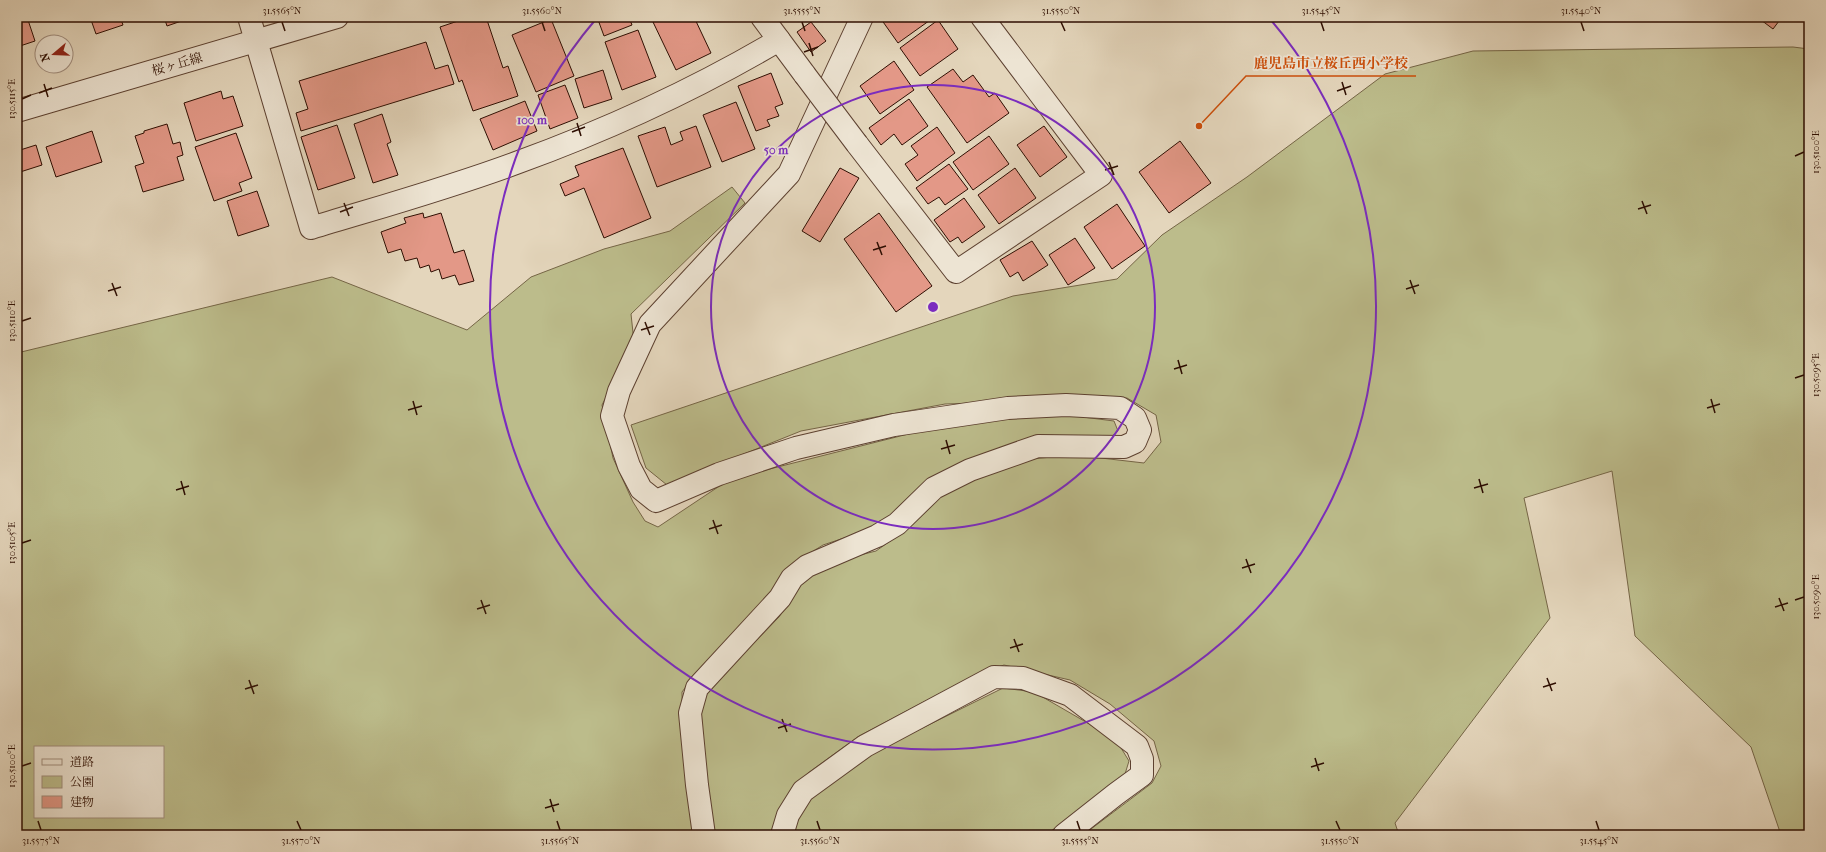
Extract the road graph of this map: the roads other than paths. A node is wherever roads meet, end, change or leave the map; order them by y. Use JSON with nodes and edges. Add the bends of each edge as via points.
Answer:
{"nodes":[{"id":1,"x":249,"y":17,"type":"edge"},
{"id":2,"x":337,"y":17,"type":"edge"},
{"id":3,"x":762,"y":17,"type":"edge"},
{"id":4,"x":862,"y":17,"type":"edge"},
{"id":5,"x":982,"y":17,"type":"edge"},
{"id":6,"x":779,"y":40,"type":"junction"},
{"id":7,"x":256,"y":41,"type":"junction"},
{"id":8,"x":17,"y":111,"type":"edge"},
{"id":9,"x":704,"y":835,"type":"edge"},
{"id":10,"x":782,"y":835,"type":"edge"},
{"id":11,"x":1064,"y":835,"type":"edge"}],
"edges":[{"from":1,"to":7,"type":"street"},
{"from":2,"to":7,"type":"street","name":"桜ヶ丘線"},
{"from":3,"to":6,"type":"street"},
{"from":4,"to":9,"type":"street","via":[[788,174],[650,324],[619,391],[612,416],[629,466],[641,489],[656,501],[719,474],[796,448],[894,425],[1008,408],[1066,405],[1120,408],[1134,418],[1140,430],[1135,442],[1124,447],[1038,446],[970,470],[934,488],[896,524],[877,536],[807,566],[792,578],[780,598],[698,688],[690,713]]},
{"from":5,"to":6,"type":"street","bridge":true,"via":[[1101,175],[956,272]]},
{"from":6,"to":7,"type":"street","via":[[686,90],[609,126],[517,163],[312,228]]},
{"from":7,"to":8,"type":"street","name":"桜ヶ丘線"},
{"from":10,"to":11,"type":"street","via":[[788,816],[803,791],[865,746],[994,677],[1023,678],[1070,695],[1137,746],[1142,759],[1142,775]]}]}
